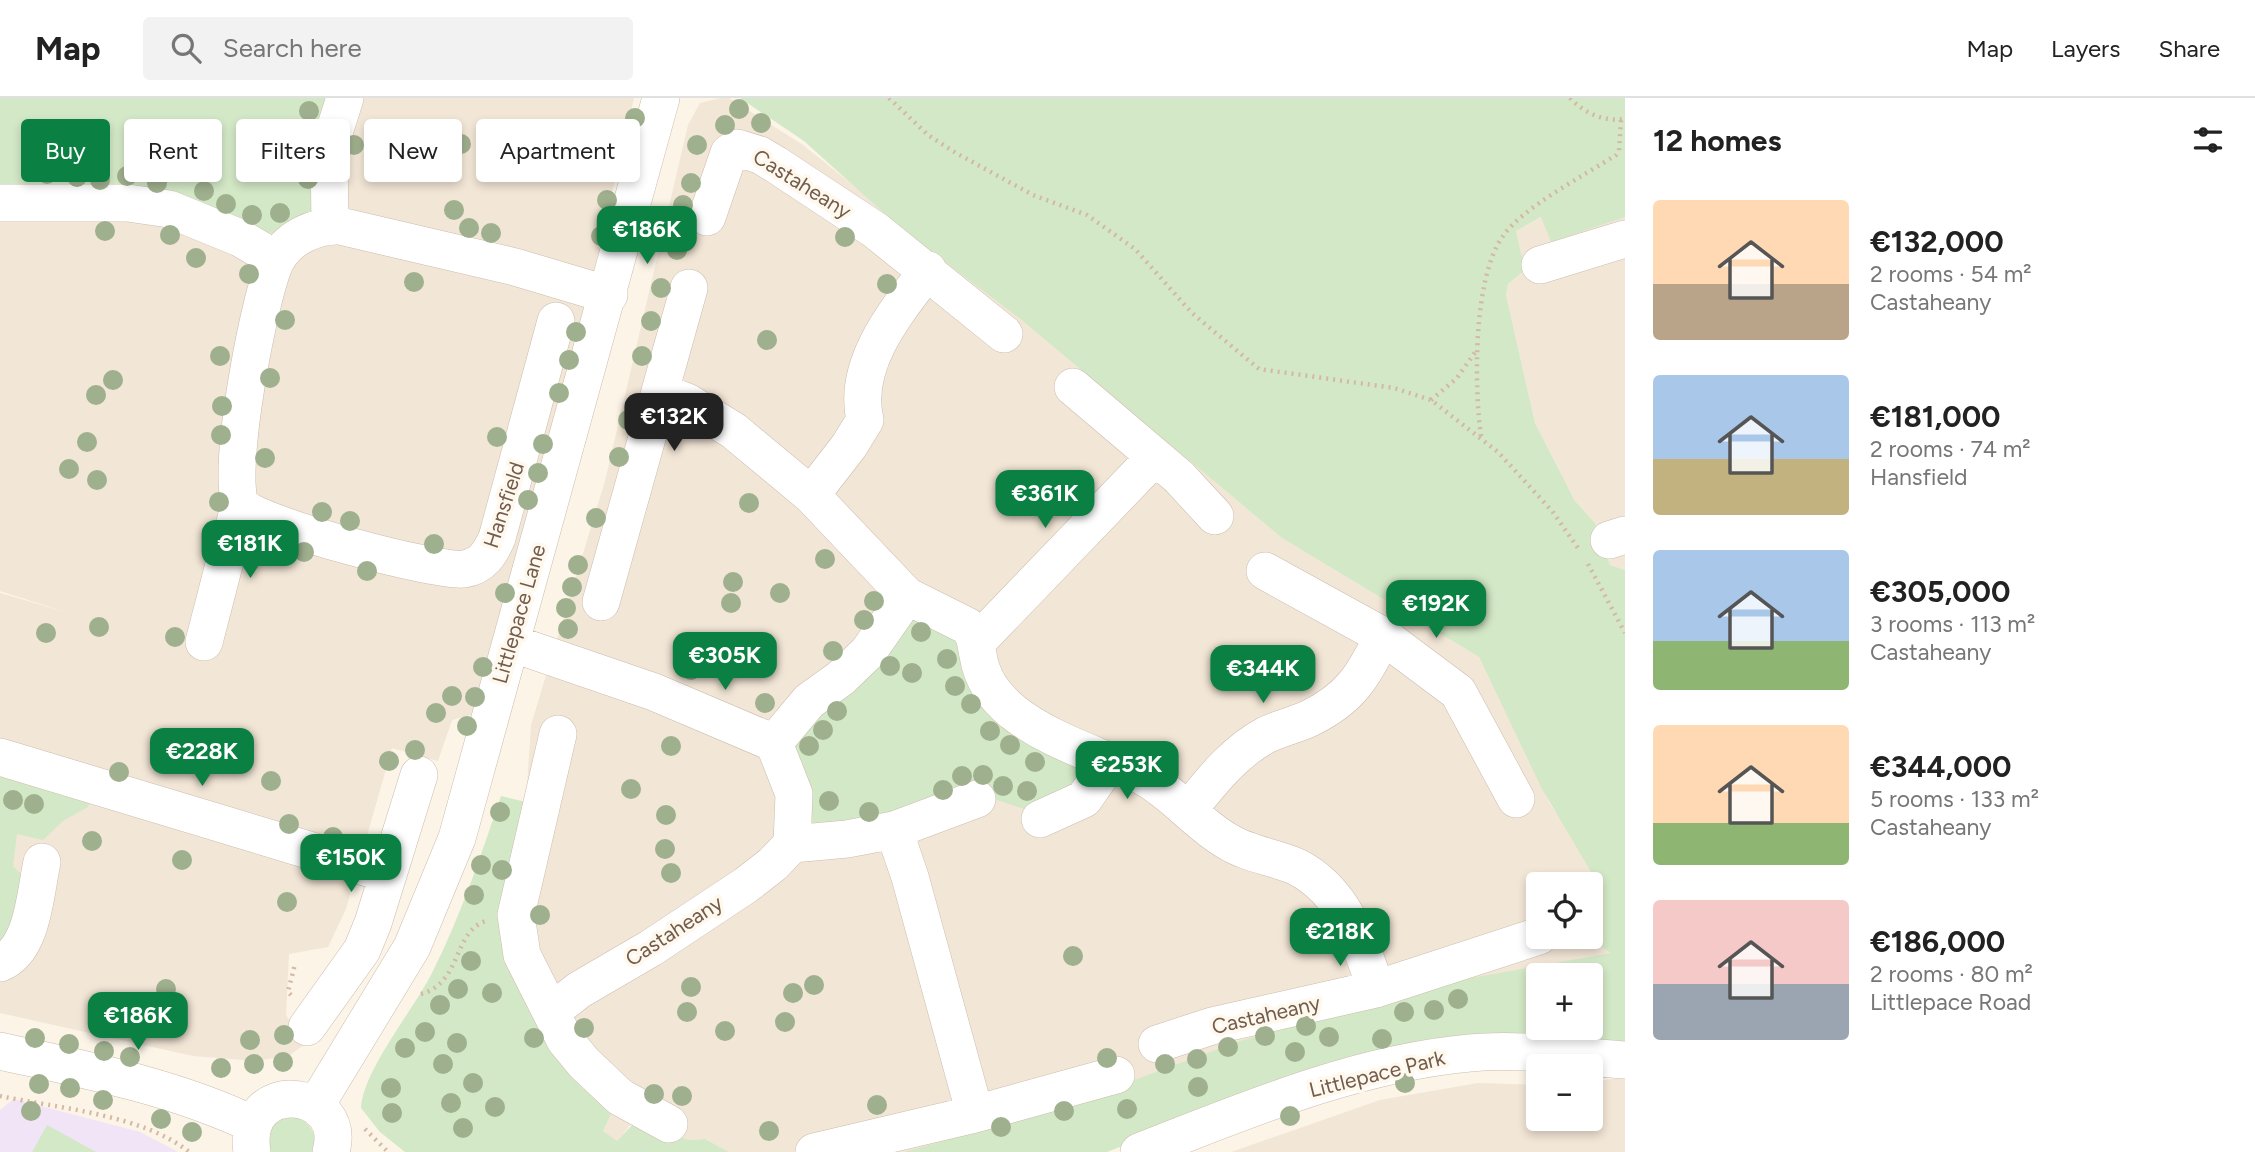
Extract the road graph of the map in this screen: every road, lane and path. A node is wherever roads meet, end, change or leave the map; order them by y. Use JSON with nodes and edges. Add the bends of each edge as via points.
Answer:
{"nodes":[{"id":1,"x":345,"y":98,"type":"edge"},
{"id":2,"x":661,"y":98,"type":"edge"},
{"id":3,"x":889,"y":98,"type":"edge"},
{"id":4,"x":1570,"y":98,"type":"edge"},
{"id":5,"x":1625,"y":119,"type":"edge"},
{"id":6,"x":0,"y":203,"type":"edge"},
{"id":7,"x":707,"y":217,"type":"dead end"},
{"id":8,"x":330,"y":226,"type":"junction"},
{"id":9,"x":1625,"y":239,"type":"edge"},
{"id":10,"x":276,"y":259,"type":"junction"},
{"id":11,"x":1539,"y":265,"type":"dead end"},
{"id":12,"x":928,"y":270,"type":"junction"},
{"id":13,"x":689,"y":288,"type":"dead end"},
{"id":14,"x":609,"y":295,"type":"junction"},
{"id":15,"x":556,"y":321,"type":"dead end"},
{"id":16,"x":1004,"y":334,"type":"dead end"},
{"id":17,"x":1477,"y":350,"type":"dead end"},
{"id":18,"x":1073,"y":387,"type":"dead end"},
{"id":19,"x":661,"y":393,"type":"junction"},
{"id":20,"x":1431,"y":400,"type":"junction"},
{"id":21,"x":1154,"y":458,"type":"junction"},
{"id":22,"x":811,"y":495,"type":"junction"},
{"id":23,"x":240,"y":503,"type":"junction"},
{"id":24,"x":1215,"y":516,"type":"dead end"},
{"id":25,"x":1265,"y":571,"type":"dead end"},
{"id":26,"x":907,"y":596,"type":"junction"},
{"id":27,"x":601,"y":602,"type":"dead end"},
{"id":28,"x":1625,"y":633,"type":"edge"},
{"id":29,"x":1383,"y":636,"type":"junction"},
{"id":30,"x":204,"y":642,"type":"dead end"},
{"id":31,"x":977,"y":642,"type":"junction"},
{"id":32,"x":510,"y":643,"type":"junction"},
{"id":33,"x":558,"y":734,"type":"dead end"},
{"id":34,"x":774,"y":743,"type":"junction"},
{"id":35,"x":0,"y":757,"type":"edge"},
{"id":36,"x":1109,"y":763,"type":"junction"},
{"id":37,"x":419,"y":775,"type":"dead end"},
{"id":38,"x":978,"y":799,"type":"dead end"},
{"id":39,"x":1516,"y":799,"type":"dead end"},
{"id":40,"x":1189,"y":810,"type":"junction"},
{"id":41,"x":1041,"y":819,"type":"dead end"},
{"id":42,"x":894,"y":830,"type":"junction"},
{"id":43,"x":792,"y":844,"type":"junction"},
{"id":44,"x":42,"y":862,"type":"dead end"},
{"id":45,"x":388,"y":874,"type":"junction"},
{"id":46,"x":516,"y":915,"type":"junction"},
{"id":47,"x":1526,"y":940,"type":"edge"},
{"id":48,"x":0,"y":963,"type":"edge"},
{"id":49,"x":1376,"y":989,"type":"junction"},
{"id":50,"x":379,"y":1004,"type":"junction"},
{"id":51,"x":551,"y":1012,"type":"junction"},
{"id":52,"x":307,"y":1027,"type":"dead end"},
{"id":53,"x":1157,"y":1044,"type":"dead end"},
{"id":54,"x":0,"y":1051,"type":"edge"},
{"id":55,"x":1625,"y":1060,"type":"edge"},
{"id":56,"x":1116,"y":1075,"type":"dead end"},
{"id":57,"x":0,"y":1096,"type":"edge"},
{"id":58,"x":316,"y":1105,"type":"junction"},
{"id":59,"x":975,"y":1114,"type":"junction"},
{"id":60,"x":669,"y":1124,"type":"dead end"},
{"id":61,"x":252,"y":1138,"type":"edge"},
{"id":62,"x":189,"y":1152,"type":"edge"},
{"id":63,"x":331,"y":1152,"type":"edge"},
{"id":64,"x":814,"y":1152,"type":"edge"},
{"id":65,"x":1139,"y":1152,"type":"edge"}],
"edges":[{"from":1,"to":8,"type":"street","via":[[329,148]]},
{"from":2,"to":14,"type":"street","name":"Littlepace Lane"},
{"from":3,"to":20,"type":"path","via":[[928,135],[956,153],[1033,195],[1087,215],[1135,249],[1192,313],[1259,369],[1394,388]]},
{"from":4,"to":5,"type":"path","via":[[1603,118]]},
{"from":6,"to":10,"type":"street","via":[[128,203],[169,209],[240,238]]},
{"from":7,"to":12,"type":"street","name":"Castaheany","via":[[729,153],[744,149],[775,164]]},
{"from":8,"to":10,"type":"street","via":[[302,235]]},
{"from":8,"to":14,"type":"street","via":[[515,267]]},
{"from":9,"to":11,"type":"street"},
{"from":10,"to":23,"type":"street","via":[[246,386],[237,489]]},
{"from":12,"to":16,"type":"street","name":"Castaheany"},
{"from":12,"to":22,"type":"street","via":[[888,323],[868,368],[860,400],[865,420]]},
{"from":13,"to":19,"type":"street"},
{"from":14,"to":32,"type":"street","name":"Littlepace Lane"},
{"from":15,"to":23,"type":"street","name":"Hansfield","via":[[526,374],[497,538],[484,560],[452,569],[371,552],[253,514]]},
{"from":17,"to":20,"type":"path","via":[[1457,378]]},
{"from":18,"to":21,"type":"street"},
{"from":19,"to":22,"type":"street","via":[[688,402],[734,431]]},
{"from":19,"to":27,"type":"street"},
{"from":20,"to":28,"type":"path","via":[[1498,452],[1552,511],[1585,558]]},
{"from":21,"to":24,"type":"street"},
{"from":21,"to":31,"type":"street"},
{"from":22,"to":26,"type":"street"},
{"from":23,"to":30,"type":"street"},
{"from":25,"to":29,"type":"street"},
{"from":26,"to":31,"type":"street","via":[[967,626]]},
{"from":26,"to":34,"type":"street","via":[[856,666],[808,701]]},
{"from":29,"to":39,"type":"street","via":[[1458,692]]},
{"from":29,"to":40,"type":"street","via":[[1365,673],[1346,696],[1236,755]]},
{"from":31,"to":36,"type":"street","via":[[985,679],[1002,702],[1037,726]]},
{"from":32,"to":34,"type":"street","via":[[654,692]]},
{"from":32,"to":50,"type":"street","name":"Littlepace Lane","via":[[446,870],[412,947]]},
{"from":33,"to":46,"type":"street"},
{"from":34,"to":43,"type":"street","via":[[794,794]]},
{"from":35,"to":45,"type":"street"},
{"from":36,"to":40,"type":"street","via":[[1142,776]]},
{"from":36,"to":41,"type":"street","via":[[1084,799]]},
{"from":37,"to":45,"type":"street"},
{"from":38,"to":42,"type":"street"},
{"from":40,"to":49,"type":"street","via":[[1228,842],[1297,867],[1323,883],[1360,939]]},
{"from":42,"to":43,"type":"street"},
{"from":42,"to":59,"type":"street"},
{"from":43,"to":51,"type":"street","name":"Castaheany","via":[[746,885]]},
{"from":44,"to":48,"type":"street","via":[[23,942],[17,954]]},
{"from":45,"to":52,"type":"street","via":[[362,950]]},
{"from":46,"to":50,"type":"path","via":[[480,922],[469,931],[450,974],[434,991]]},
{"from":46,"to":51,"type":"street","via":[[522,955]]},
{"from":47,"to":49,"type":"street","name":"Castaheany"},
{"from":49,"to":53,"type":"street","name":"Castaheany","via":[[1212,1026]]},
{"from":50,"to":58,"type":"street","name":"Littlepace Lane"},
{"from":51,"to":60,"type":"street","via":[[565,1040],[601,1081]]},
{"from":54,"to":61,"type":"street","via":[[139,1082],[215,1107]]},
{"from":55,"to":65,"type":"street","name":"Littlepace Park","via":[[1499,1052],[1417,1061],[1311,1090]]},
{"from":56,"to":59,"type":"street"},
{"from":57,"to":62,"type":"path","via":[[160,1134]]},
{"from":58,"to":61,"type":"street","via":[[279,1099],[268,1105]]},
{"from":58,"to":63,"type":"street","via":[[330,1125]]},
{"from":59,"to":64,"type":"street"}]}
